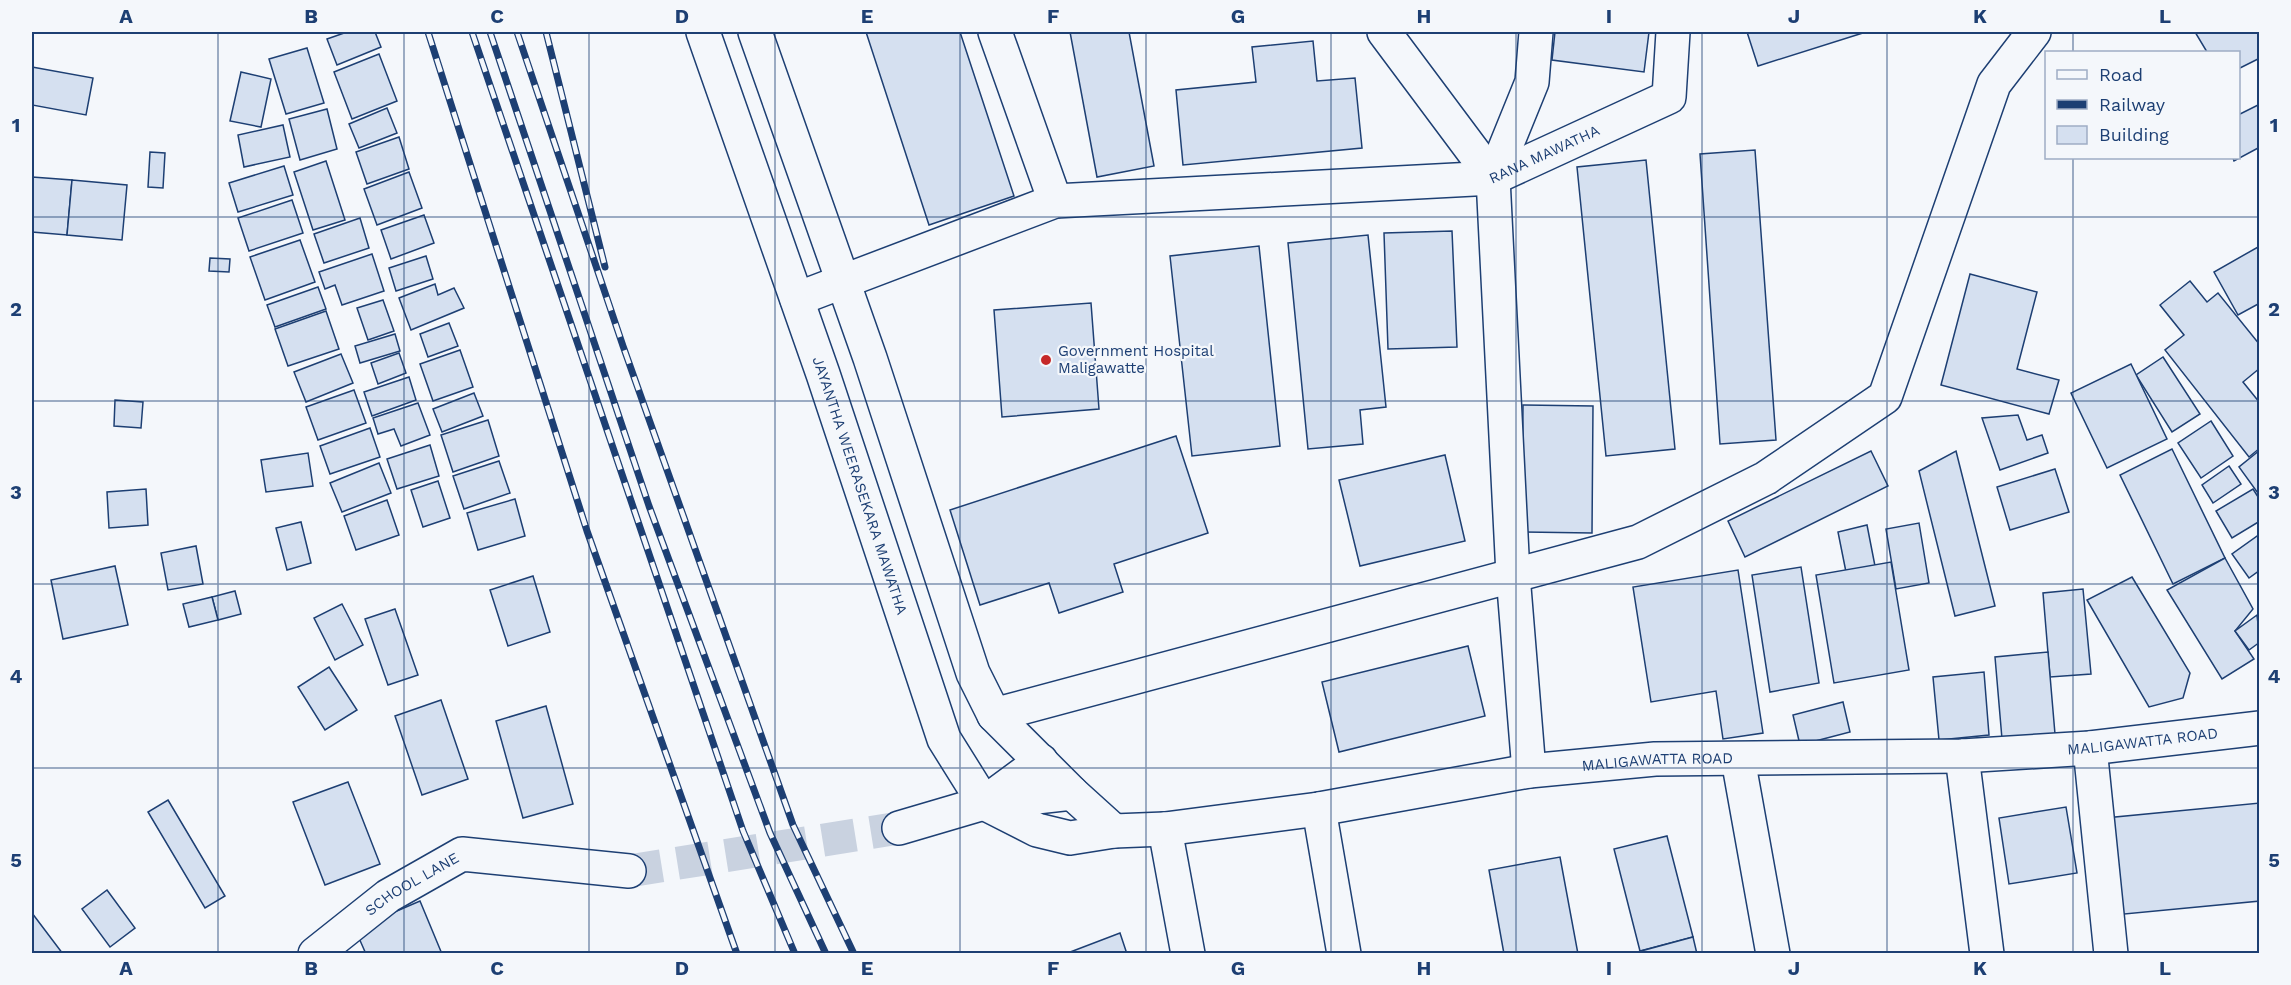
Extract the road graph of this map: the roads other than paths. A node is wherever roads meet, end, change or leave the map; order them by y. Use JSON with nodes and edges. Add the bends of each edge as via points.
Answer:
{"nodes":[{"id":1,"x":703,"y":32,"type":"edge"},
{"id":2,"x":755,"y":32,"type":"edge"},
{"id":3,"x":995,"y":32,"type":"edge"},
{"id":4,"x":1384,"y":32,"type":"edge"},
{"id":5,"x":1536,"y":32,"type":"edge"},
{"id":6,"x":1673,"y":32,"type":"edge"},
{"id":7,"x":2034,"y":32,"type":"edge"},
{"id":8,"x":1493,"y":177,"type":"junction"},
{"id":9,"x":1055,"y":201,"type":"junction"},
{"id":10,"x":843,"y":283,"type":"junction"},
{"id":11,"x":797,"y":299,"type":"junction"},
{"id":12,"x":913,"y":487,"type":"junction"},
{"id":13,"x":866,"y":503,"type":"junction"},
{"id":14,"x":1513,"y":575,"type":"junction"},
{"id":15,"x":994,"y":715,"type":"junction"},
{"id":16,"x":2259,"y":728,"type":"edge"},
{"id":17,"x":2090,"y":748,"type":"junction"},
{"id":18,"x":1962,"y":756,"type":"junction"},
{"id":19,"x":1738,"y":759,"type":"junction"},
{"id":20,"x":1041,"y":761,"type":"junction"},
{"id":21,"x":1529,"y":771,"type":"junction"},
{"id":22,"x":1072,"y":793,"type":"junction"},
{"id":23,"x":984,"y":803,"type":"junction"},
{"id":24,"x":1319,"y":809,"type":"junction"},
{"id":25,"x":899,"y":828,"type":"tunnel mouth"},
{"id":26,"x":1165,"y":829,"type":"junction"},
{"id":27,"x":1114,"y":831,"type":"junction"},
{"id":28,"x":629,"y":870,"type":"tunnel mouth"},
{"id":29,"x":315,"y":954,"type":"edge"},
{"id":30,"x":1188,"y":954,"type":"edge"},
{"id":31,"x":1344,"y":954,"type":"edge"},
{"id":32,"x":1773,"y":954,"type":"edge"},
{"id":33,"x":1987,"y":954,"type":"edge"},
{"id":34,"x":2111,"y":954,"type":"edge"}],
"edges":[{"from":1,"to":11,"type":"street","name":"JAYANTHA WEERASEKARA MAWATHA"},
{"from":2,"to":10,"type":"street"},
{"from":3,"to":9,"type":"street"},
{"from":4,"to":8,"type":"street","name":"RANA MAWATHA"},
{"from":5,"to":8,"type":"street","via":[[1532,82]]},
{"from":6,"to":8,"type":"street","name":"RANA MAWATHA","via":[[1669,97]]},
{"from":7,"to":14,"type":"street","via":[[1994,84],[1885,397],[1766,478],[1638,542]]},
{"from":8,"to":9,"type":"street"},
{"from":8,"to":14,"type":"street"},
{"from":9,"to":10,"type":"street"},
{"from":10,"to":11,"type":"street"},
{"from":10,"to":12,"type":"street"},
{"from":11,"to":13,"type":"street","name":"JAYANTHA WEERASEKARA MAWATHA"},
{"from":12,"to":13,"type":"street"},
{"from":12,"to":15,"type":"street","via":[[973,673]]},
{"from":13,"to":23,"type":"street","name":"JAYANTHA WEERASEKARA MAWATHA","via":[[944,739]]},
{"from":14,"to":15,"type":"street"},
{"from":14,"to":21,"type":"street"},
{"from":15,"to":20,"type":"street"},
{"from":16,"to":17,"type":"street","name":"MALIGAWATTA ROAD"},
{"from":17,"to":18,"type":"street","name":"MALIGAWATTA ROAD"},
{"from":17,"to":34,"type":"street"},
{"from":18,"to":19,"type":"street","name":"MALIGAWATTA ROAD"},
{"from":18,"to":33,"type":"street"},
{"from":19,"to":21,"type":"street","name":"MALIGAWATTA ROAD","via":[[1655,759]]},
{"from":19,"to":32,"type":"street"},
{"from":20,"to":22,"type":"street"},
{"from":20,"to":23,"type":"street"},
{"from":21,"to":24,"type":"street","name":"MALIGAWATTA ROAD"},
{"from":22,"to":23,"type":"street"},
{"from":22,"to":27,"type":"street"},
{"from":23,"to":25,"type":"street"},
{"from":23,"to":27,"type":"street","via":[[1037,830],[1070,838]]},
{"from":24,"to":26,"type":"street","name":"MALIGAWATTA ROAD"},
{"from":24,"to":31,"type":"street"},
{"from":26,"to":27,"type":"street","name":"MALIGAWATTA ROAD"},
{"from":26,"to":30,"type":"street"},
{"from":28,"to":29,"type":"street","name":"SCHOOL LANE","via":[[462,854],[388,896]]}]}
